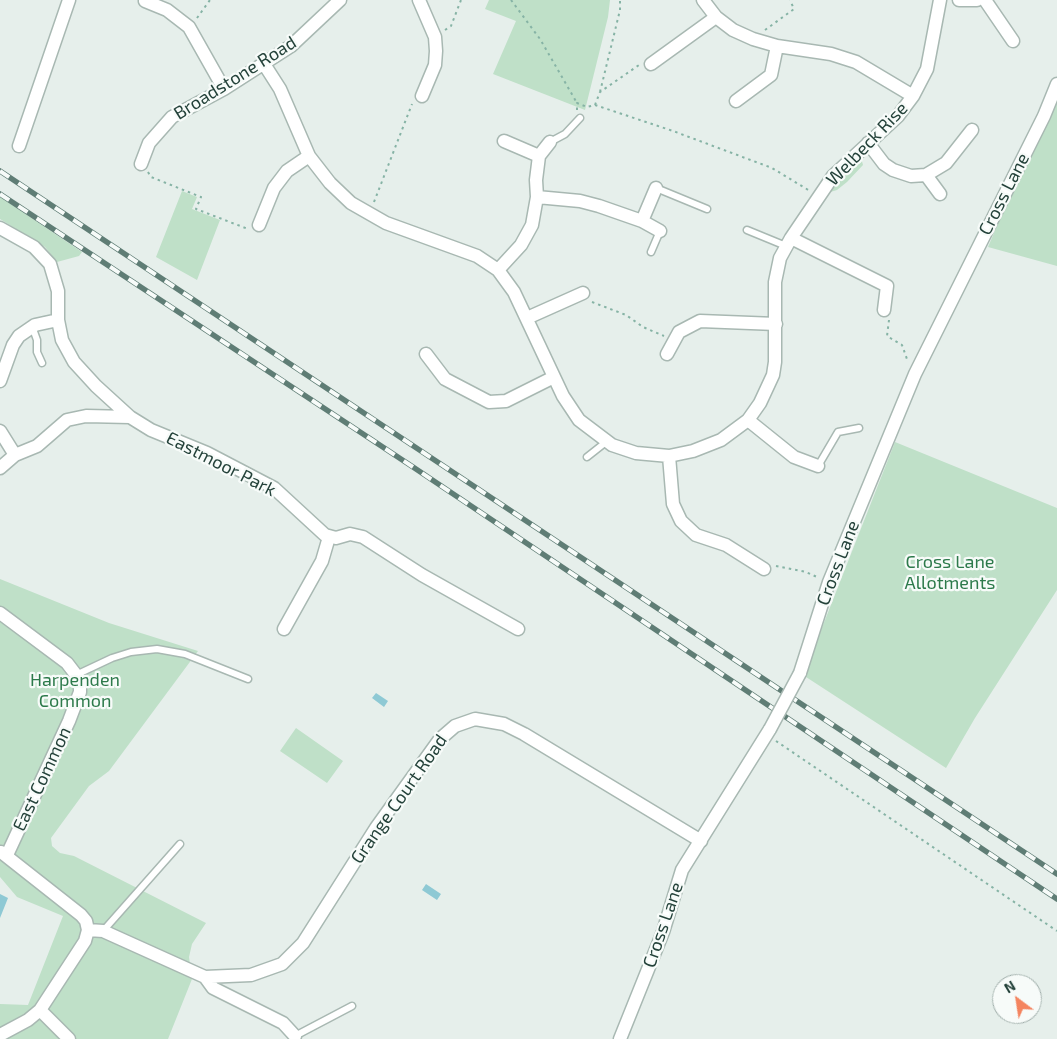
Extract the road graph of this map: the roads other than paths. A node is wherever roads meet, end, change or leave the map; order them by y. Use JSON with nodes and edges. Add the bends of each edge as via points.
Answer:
{"nodes":[{"id":1,"x":69,"y":0,"type":"edge"},
{"id":2,"x":340,"y":0,"type":"edge"},
{"id":3,"x":419,"y":0,"type":"edge"},
{"id":4,"x":703,"y":0,"type":"edge"},
{"id":5,"x":940,"y":0,"type":"edge"},
{"id":6,"x":959,"y":0,"type":"edge"},
{"id":7,"x":978,"y":0,"type":"edge"},
{"id":8,"x":985,"y":0,"type":"edge"},
{"id":9,"x":145,"y":1,"type":"edge"},
{"id":10,"x":716,"y":17,"type":"junction"},
{"id":11,"x":1013,"y":41,"type":"dead end"},
{"id":12,"x":777,"y":46,"type":"junction"},
{"id":13,"x":264,"y":64,"type":"junction"},
{"id":14,"x":651,"y":64,"type":"road end"},
{"id":15,"x":1057,"y":84,"type":"edge"},
{"id":16,"x":224,"y":88,"type":"junction"},
{"id":17,"x":422,"y":96,"type":"road end"},
{"id":18,"x":913,"y":96,"type":"junction"},
{"id":19,"x":736,"y":102,"type":"dead end"},
{"id":20,"x":580,"y":118,"type":"dead end"},
{"id":21,"x":972,"y":130,"type":"dead end"},
{"id":22,"x":504,"y":141,"type":"dead end"},
{"id":23,"x":550,"y":142,"type":"joint"},
{"id":24,"x":868,"y":143,"type":"junction"},
{"id":25,"x":20,"y":146,"type":"dead end"},
{"id":26,"x":309,"y":156,"type":"junction"},
{"id":27,"x":539,"y":156,"type":"junction"},
{"id":28,"x":141,"y":164,"type":"road end"},
{"id":29,"x":926,"y":175,"type":"junction"},
{"id":30,"x":656,"y":188,"type":"joint"},
{"id":31,"x":940,"y":194,"type":"dead end"},
{"id":32,"x":537,"y":197,"type":"junction"},
{"id":33,"x":707,"y":209,"type":"dead end"},
{"id":34,"x":642,"y":221,"type":"junction"},
{"id":35,"x":259,"y":226,"type":"road end"},
{"id":36,"x":0,"y":228,"type":"edge"},
{"id":37,"x":747,"y":230,"type":"dead end"},
{"id":38,"x":660,"y":232,"type":"joint"},
{"id":39,"x":788,"y":242,"type":"junction"},
{"id":40,"x":651,"y":252,"type":"dead end"},
{"id":41,"x":498,"y":270,"type":"junction"},
{"id":42,"x":583,"y":293,"type":"road end"},
{"id":43,"x":884,"y":310,"type":"road end"},
{"id":44,"x":527,"y":318,"type":"junction"},
{"id":45,"x":58,"y":320,"type":"junction"},
{"id":46,"x":776,"y":324,"type":"junction"},
{"id":47,"x":32,"y":326,"type":"junction"},
{"id":48,"x":426,"y":354,"type":"dead end"},
{"id":49,"x":667,"y":354,"type":"dead end"},
{"id":50,"x":42,"y":363,"type":"dead end"},
{"id":51,"x":554,"y":378,"type":"junction"},
{"id":52,"x":0,"y":381,"type":"edge"},
{"id":53,"x":130,"y":417,"type":"junction"},
{"id":54,"x":748,"y":420,"type":"junction"},
{"id":55,"x":859,"y":428,"type":"dead end"},
{"id":56,"x":0,"y":431,"type":"edge"},
{"id":57,"x":606,"y":442,"type":"junction"},
{"id":58,"x":15,"y":455,"type":"junction"},
{"id":59,"x":669,"y":456,"type":"junction"},
{"id":60,"x":587,"y":457,"type":"dead end"},
{"id":61,"x":818,"y":466,"type":"joint"},
{"id":62,"x":0,"y":468,"type":"edge"},
{"id":63,"x":329,"y":537,"type":"junction"},
{"id":64,"x":764,"y":570,"type":"road end"},
{"id":65,"x":0,"y":613,"type":"edge"},
{"id":66,"x":284,"y":629,"type":"dead end"},
{"id":67,"x":518,"y":629,"type":"dead end"},
{"id":68,"x":78,"y":674,"type":"junction"},
{"id":69,"x":248,"y":679,"type":"dead end"},
{"id":70,"x":701,"y":840,"type":"junction"},
{"id":71,"x":180,"y":844,"type":"dead end"},
{"id":72,"x":3,"y":853,"type":"edge"},
{"id":73,"x":88,"y":930,"type":"junction"},
{"id":74,"x":104,"y":931,"type":"junction"},
{"id":75,"x":204,"y":977,"type":"junction"},
{"id":76,"x":352,"y":1006,"type":"dead end"},
{"id":77,"x":40,"y":1010,"type":"junction"},
{"id":78,"x":0,"y":1035,"type":"edge"},
{"id":79,"x":295,"y":1036,"type":"joint"},
{"id":80,"x":69,"y":1039,"type":"edge"},
{"id":81,"x":620,"y":1039,"type":"edge"}],
"edges":[{"from":1,"to":25,"type":"street"},
{"from":2,"to":13,"type":"street","name":"Broadstone Road","via":[[314,27]]},
{"from":3,"to":17,"type":"street","via":[[435,37],[435,65]]},
{"from":4,"to":10,"type":"street"},
{"from":5,"to":18,"type":"street","name":"Welbeck Rise","via":[[927,69]]},
{"from":6,"to":7,"type":"street"},
{"from":8,"to":11,"type":"street"},
{"from":9,"to":16,"type":"street","via":[[167,10],[188,27]]},
{"from":10,"to":12,"type":"street","via":[[733,30]]},
{"from":10,"to":14,"type":"street"},
{"from":12,"to":18,"type":"street","via":[[831,54],[856,62]]},
{"from":12,"to":19,"type":"street","via":[[770,75]]},
{"from":13,"to":16,"type":"street","name":"Broadstone Road"},
{"from":13,"to":26,"type":"street","via":[[280,89]]},
{"from":15,"to":70,"type":"street","name":"Cross Lane","bridge":true,"via":[[915,374],[829,582],[800,673],[773,735]]},
{"from":16,"to":28,"type":"street","name":"Broadstone Road","via":[[164,124],[149,143]]},
{"from":18,"to":24,"type":"street","name":"Welbeck Rise","via":[[898,116]]},
{"from":20,"to":23,"type":"lane","via":[[565,134]]},
{"from":21,"to":29,"type":"street","via":[[946,163]]},
{"from":22,"to":27,"type":"street"},
{"from":23,"to":27,"type":"street"},
{"from":24,"to":29,"type":"street","via":[[884,164],[893,170],[911,176]]},
{"from":24,"to":39,"type":"street","name":"Welbeck Rise","via":[[833,176]]},
{"from":26,"to":35,"type":"street","via":[[280,179]]},
{"from":26,"to":41,"type":"street","via":[[340,193],[369,214],[477,256]]},
{"from":27,"to":32,"type":"street"},
{"from":29,"to":31,"type":"street"},
{"from":30,"to":33,"type":"lane"},
{"from":30,"to":34,"type":"street"},
{"from":32,"to":34,"type":"street","via":[[580,201]]},
{"from":32,"to":41,"type":"street","via":[[527,236]]},
{"from":34,"to":38,"type":"street"},
{"from":36,"to":45,"type":"street","name":"Eastmoor Park","via":[[34,247],[50,264],[58,291]]},
{"from":37,"to":39,"type":"lane"},
{"from":38,"to":40,"type":"lane"},
{"from":39,"to":43,"type":"street","via":[[887,286]]},
{"from":39,"to":46,"type":"street","name":"Welbeck Rise","via":[[777,269]]},
{"from":41,"to":44,"type":"street","name":"Welbeck Rise","via":[[507,280]]},
{"from":42,"to":44,"type":"street"},
{"from":44,"to":51,"type":"street","name":"Welbeck Rise"},
{"from":45,"to":47,"type":"street"},
{"from":45,"to":53,"type":"street","name":"Eastmoor Park","via":[[62,340],[74,362]]},
{"from":46,"to":49,"type":"street","via":[[700,321],[686,326],[673,340]]},
{"from":46,"to":54,"type":"street","name":"Welbeck Rise","via":[[773,374]]},
{"from":47,"to":50,"type":"lane"},
{"from":47,"to":52,"type":"street","via":[[12,345]]},
{"from":48,"to":51,"type":"street","via":[[445,379],[489,402],[506,401]]},
{"from":51,"to":57,"type":"street","name":"Welbeck Rise","via":[[579,420]]},
{"from":53,"to":58,"type":"street","via":[[76,417],[67,420],[37,446]]},
{"from":53,"to":63,"type":"street","name":"Eastmoor Park","via":[[274,488]]},
{"from":54,"to":59,"type":"street","name":"Welbeck Rise","via":[[722,440]]},
{"from":54,"to":61,"type":"street","via":[[788,453]]},
{"from":55,"to":61,"type":"lane","via":[[838,432]]},
{"from":56,"to":58,"type":"street"},
{"from":57,"to":59,"type":"street","name":"Welbeck Rise","via":[[636,453]]},
{"from":57,"to":60,"type":"lane"},
{"from":58,"to":62,"type":"street"},
{"from":59,"to":64,"type":"street","via":[[673,504],[681,521],[696,535],[718,541]]},
{"from":63,"to":66,"type":"street","via":[[322,561]]},
{"from":63,"to":67,"type":"street","via":[[363,536],[422,576]]},
{"from":65,"to":68,"type":"street"},
{"from":68,"to":69,"type":"lane","via":[[131,652],[157,650],[185,654]]},
{"from":68,"to":72,"type":"street","name":"East Common","via":[[80,692],[69,721]]},
{"from":70,"to":75,"type":"street","name":"Grange Court Road","via":[[524,734],[504,724],[475,719],[446,731],[376,828],[295,953],[282,964],[259,973]]},
{"from":70,"to":81,"type":"street","name":"Cross Lane","via":[[682,870],[663,932]]},
{"from":71,"to":74,"type":"lane"},
{"from":72,"to":73,"type":"street","via":[[81,915]]},
{"from":73,"to":74,"type":"street"},
{"from":73,"to":77,"type":"street","via":[[85,941]]},
{"from":74,"to":75,"type":"street"},
{"from":75,"to":79,"type":"street","via":[[213,988],[283,1023]]},
{"from":76,"to":79,"type":"lane"},
{"from":77,"to":78,"type":"street"},
{"from":77,"to":80,"type":"street"}]}
